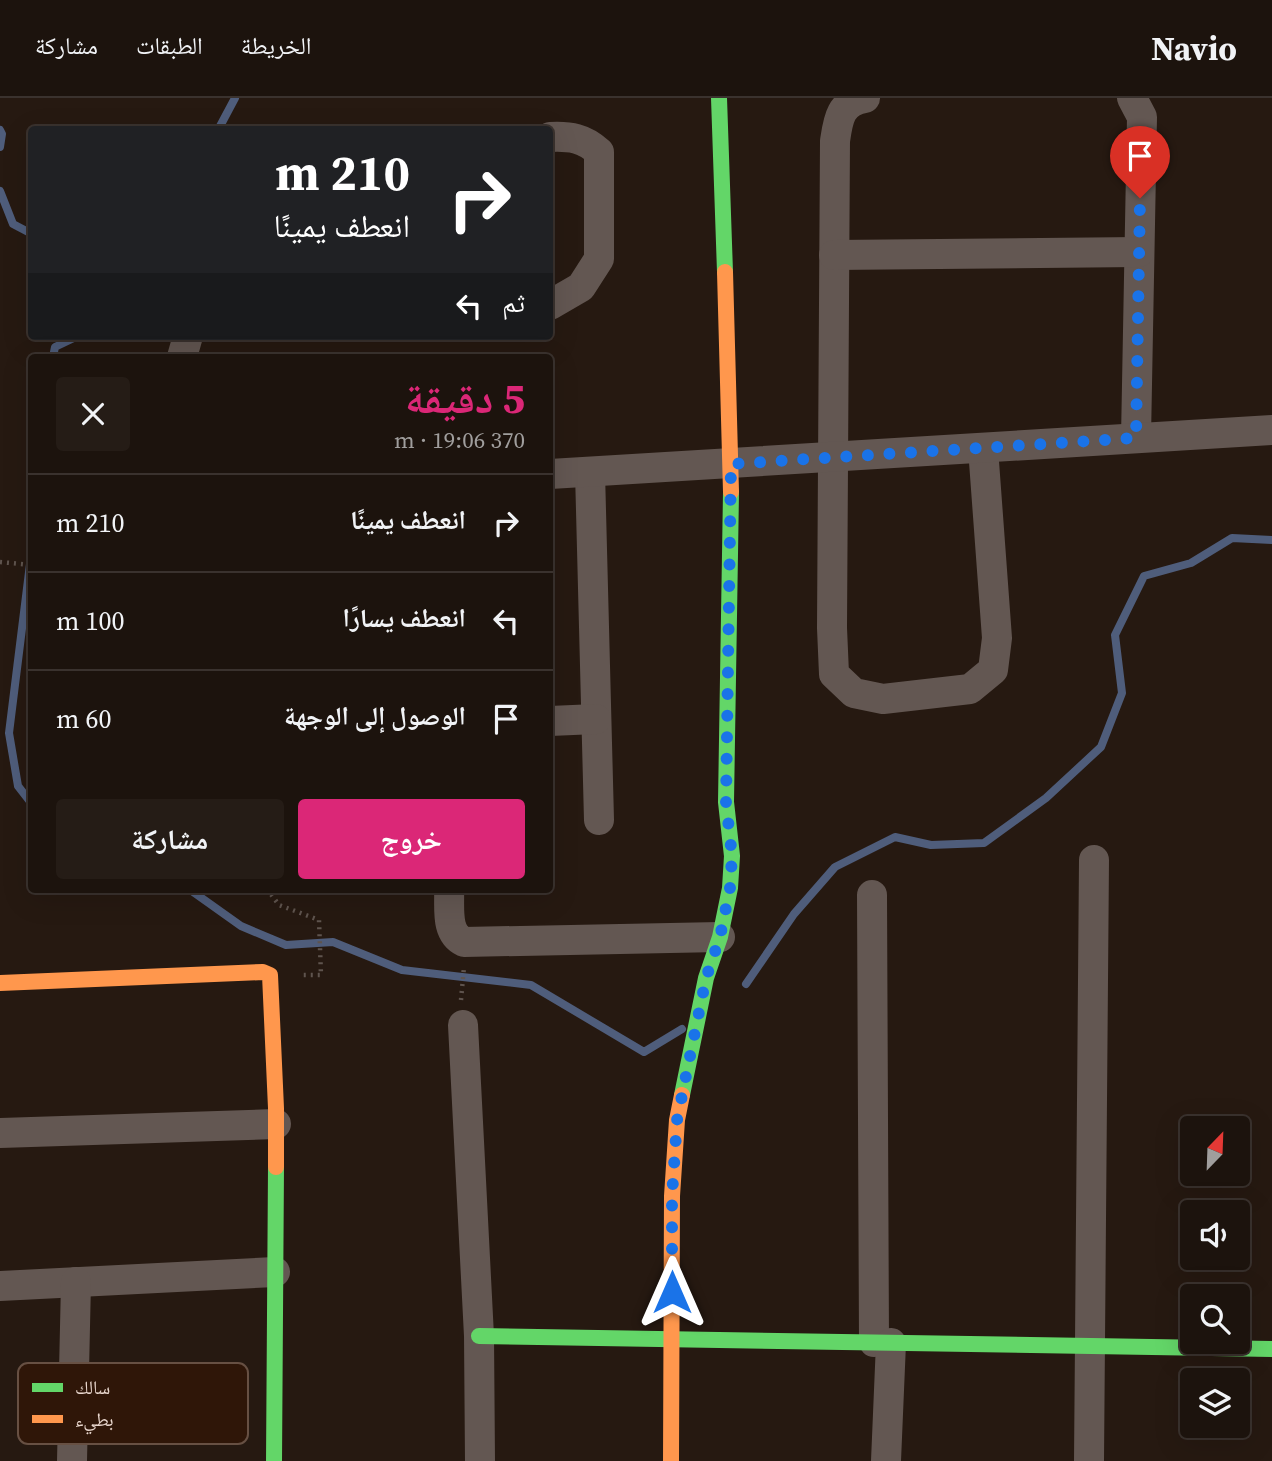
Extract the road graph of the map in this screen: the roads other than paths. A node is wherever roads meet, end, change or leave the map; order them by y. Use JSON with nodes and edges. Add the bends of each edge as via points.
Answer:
{"nodes":[{"id":1,"x":719,"y":98,"type":"edge"},
{"id":2,"x":865,"y":98,"type":"edge"},
{"id":3,"x":1132,"y":98,"type":"edge"},
{"id":4,"x":553,"y":137,"type":"edge"},
{"id":5,"x":1139,"y":252,"type":"junction"},
{"id":6,"x":834,"y":255,"type":"junction"},
{"id":7,"x":553,"y":303,"type":"edge"},
{"id":8,"x":1272,"y":430,"type":"edge"},
{"id":9,"x":1136,"y":438,"type":"junction"},
{"id":10,"x":983,"y":448,"type":"junction"},
{"id":11,"x":833,"y":457,"type":"junction"},
{"id":12,"x":731,"y":464,"type":"junction"},
{"id":13,"x":590,"y":472,"type":"junction"},
{"id":14,"x":553,"y":474,"type":"edge"},
{"id":15,"x":596,"y":719,"type":"junction"},
{"id":16,"x":553,"y":721,"type":"edge"},
{"id":17,"x":599,"y":820,"type":"dead end"},
{"id":18,"x":1094,"y":860,"type":"dead end"},
{"id":19,"x":449,"y":893,"type":"edge"},
{"id":20,"x":872,"y":895,"type":"dead end"},
{"id":21,"x":720,"y":937,"type":"junction"},
{"id":22,"x":0,"y":983,"type":"edge"},
{"id":23,"x":462,"y":1014,"type":"road end"},
{"id":24,"x":276,"y":1124,"type":"junction"},
{"id":25,"x":0,"y":1133,"type":"edge"},
{"id":26,"x":275,"y":1272,"type":"junction"},
{"id":27,"x":76,"y":1282,"type":"junction"},
{"id":28,"x":0,"y":1286,"type":"edge"},
{"id":29,"x":479,"y":1336,"type":"junction"},
{"id":30,"x":672,"y":1339,"type":"junction"},
{"id":31,"x":883,"y":1343,"type":"junction"},
{"id":32,"x":1091,"y":1346,"type":"junction"},
{"id":33,"x":1272,"y":1349,"type":"edge"},
{"id":34,"x":74,"y":1363,"type":"edge"},
{"id":35,"x":274,"y":1461,"type":"edge"},
{"id":36,"x":480,"y":1461,"type":"edge"},
{"id":37,"x":671,"y":1461,"type":"edge"},
{"id":38,"x":886,"y":1461,"type":"edge"},
{"id":39,"x":1089,"y":1461,"type":"edge"}],
"edges":[{"from":1,"to":12,"type":"street"},
{"from":2,"to":6,"type":"street","via":[[854,100],[839,116]]},
{"from":3,"to":5,"type":"street","via":[[1142,117]]},
{"from":4,"to":7,"type":"street","via":[[570,136],[599,152],[599,259],[581,287]]},
{"from":5,"to":6,"type":"street"},
{"from":5,"to":9,"type":"street"},
{"from":6,"to":11,"type":"street"},
{"from":8,"to":9,"type":"street"},
{"from":9,"to":10,"type":"street"},
{"from":10,"to":11,"type":"street"},
{"from":10,"to":11,"type":"street","via":[[997,638],[993,670],[970,688],[883,699],[854,693],[834,674]]},
{"from":11,"to":12,"type":"street"},
{"from":12,"to":13,"type":"street"},
{"from":12,"to":21,"type":"street","via":[[726,802],[732,856]]},
{"from":13,"to":14,"type":"street"},
{"from":13,"to":15,"type":"street"},
{"from":15,"to":16,"type":"street"},
{"from":15,"to":17,"type":"street"},
{"from":18,"to":32,"type":"street"},
{"from":19,"to":21,"type":"street","via":[[451,929],[464,942]]},
{"from":20,"to":31,"type":"street"},
{"from":21,"to":30,"type":"street","via":[[706,978],[677,1120]]},
{"from":22,"to":24,"type":"street","via":[[270,975]]},
{"from":23,"to":29,"type":"street"},
{"from":24,"to":25,"type":"street"},
{"from":24,"to":26,"type":"street"},
{"from":26,"to":27,"type":"street"},
{"from":26,"to":35,"type":"street"},
{"from":27,"to":28,"type":"street"},
{"from":27,"to":34,"type":"street"},
{"from":29,"to":30,"type":"street"},
{"from":29,"to":36,"type":"street"},
{"from":30,"to":31,"type":"street"},
{"from":30,"to":37,"type":"street"},
{"from":31,"to":32,"type":"street"},
{"from":31,"to":38,"type":"street"},
{"from":32,"to":33,"type":"street"},
{"from":32,"to":39,"type":"street"}]}
